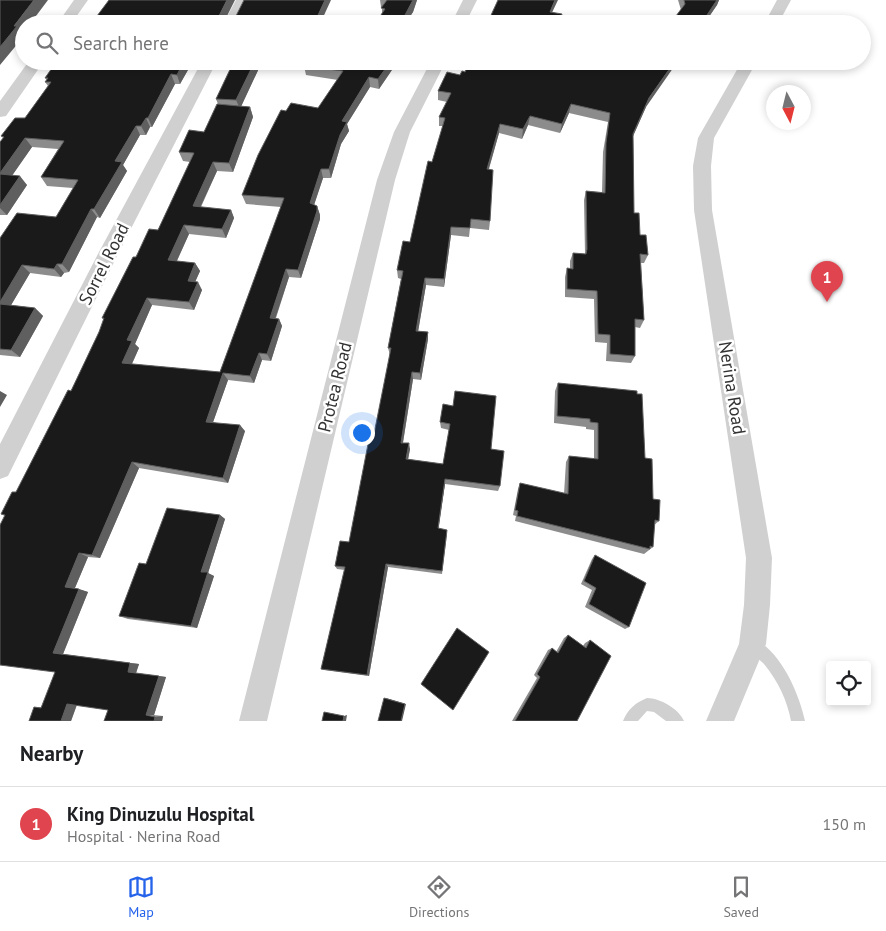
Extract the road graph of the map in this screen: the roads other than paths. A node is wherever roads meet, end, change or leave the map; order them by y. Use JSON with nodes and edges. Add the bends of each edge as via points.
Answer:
{"nodes":[{"id":1,"x":81,"y":0,"type":"edge"},
{"id":2,"x":242,"y":0,"type":"edge"},
{"id":3,"x":470,"y":0,"type":"edge"},
{"id":4,"x":784,"y":0,"type":"edge"},
{"id":5,"x":70,"y":15,"type":"edge"},
{"id":6,"x":234,"y":15,"type":"edge"},
{"id":7,"x":462,"y":15,"type":"edge"},
{"id":8,"x":776,"y":15,"type":"edge"},
{"id":9,"x":30,"y":70,"type":"edge"},
{"id":10,"x":205,"y":70,"type":"edge"},
{"id":11,"x":434,"y":70,"type":"edge"},
{"id":12,"x":745,"y":70,"type":"edge"},
{"id":13,"x":0,"y":112,"type":"edge"},
{"id":14,"x":0,"y":468,"type":"edge"},
{"id":15,"x":752,"y":644,"type":"junction"},
{"id":16,"x":253,"y":721,"type":"edge"},
{"id":17,"x":630,"y":721,"type":"edge"},
{"id":18,"x":678,"y":721,"type":"edge"},
{"id":19,"x":720,"y":721,"type":"edge"},
{"id":20,"x":798,"y":721,"type":"edge"}],
"edges":[{"from":1,"to":5,"type":"street"},
{"from":2,"to":6,"type":"street"},
{"from":3,"to":7,"type":"street"},
{"from":4,"to":8,"type":"street"},
{"from":9,"to":13,"type":"street"},
{"from":10,"to":14,"type":"street","name":"Sorrel Road"},
{"from":11,"to":16,"type":"street","name":"Protea Road","via":[[402,132],[386,180]]},
{"from":12,"to":15,"type":"street","name":"Nerina Road","via":[[706,138],[702,166],[703,210],[759,558]]},
{"from":15,"to":19,"type":"street","name":"Nerina Road"},
{"from":15,"to":20,"type":"lane","via":[[768,657],[781,675]]},
{"from":17,"to":18,"type":"lane","via":[[637,709],[656,704]]}]}
